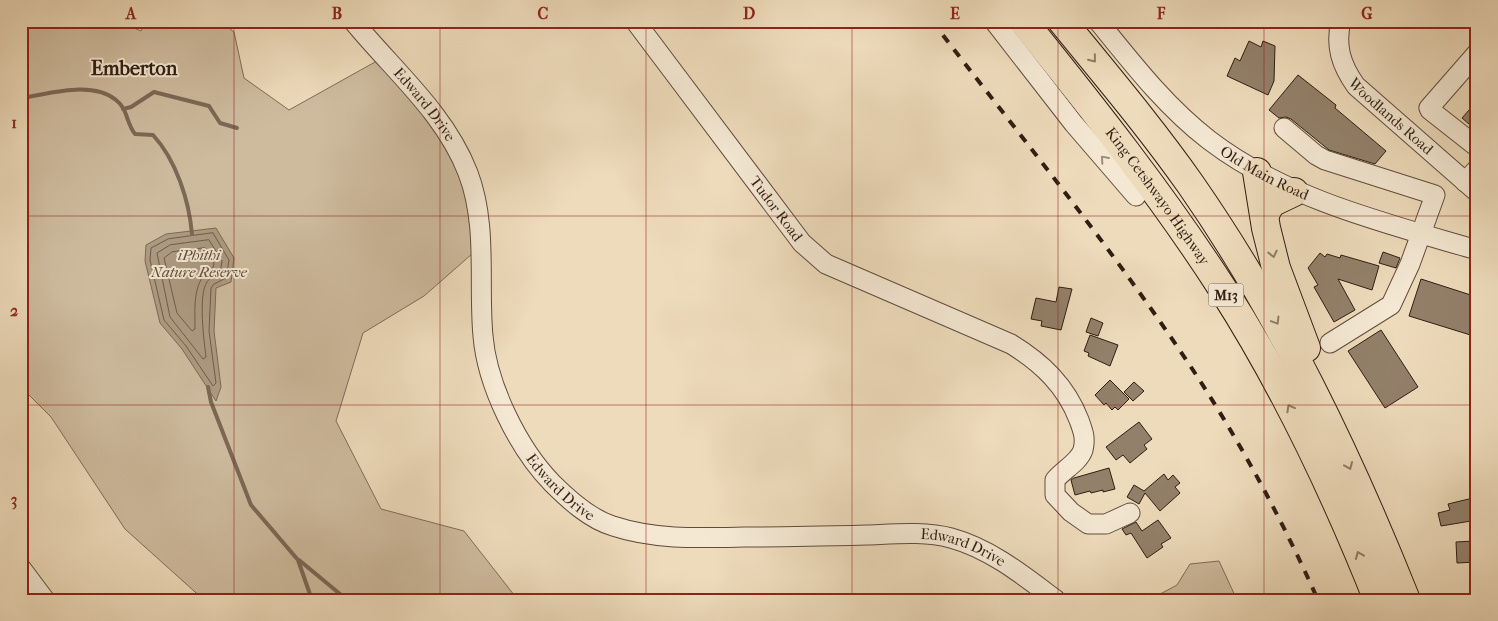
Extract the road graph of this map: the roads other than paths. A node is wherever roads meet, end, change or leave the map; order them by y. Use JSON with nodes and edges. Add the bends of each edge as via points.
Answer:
{"nodes":[{"id":1,"x":353,"y":21,"type":"edge"},
{"id":2,"x":635,"y":21,"type":"edge"},
{"id":3,"x":994,"y":21,"type":"edge"},
{"id":4,"x":1021,"y":21,"type":"edge"},
{"id":5,"x":1062,"y":21,"type":"edge"},
{"id":6,"x":1098,"y":21,"type":"edge"},
{"id":7,"x":1341,"y":21,"type":"edge"},
{"id":8,"x":1477,"y":54,"type":"edge"},
{"id":9,"x":1284,"y":128,"type":"dead end"},
{"id":10,"x":1477,"y":147,"type":"edge"},
{"id":11,"x":1257,"y":172,"type":"junction"},
{"id":12,"x":1474,"y":185,"type":"edge"},
{"id":13,"x":1294,"y":192,"type":"junction"},
{"id":14,"x":1136,"y":196,"type":"joint"},
{"id":15,"x":1265,"y":214,"type":"junction"},
{"id":16,"x":1421,"y":233,"type":"junction"},
{"id":17,"x":1477,"y":250,"type":"edge"},
{"id":18,"x":1223,"y":290,"type":"junction"},
{"id":19,"x":1330,"y":343,"type":"dead end"},
{"id":20,"x":1338,"y":440,"type":"junction"},
{"id":21,"x":1130,"y":513,"type":"dead end"},
{"id":22,"x":21,"y":568,"type":"edge"},
{"id":23,"x":45,"y":600,"type":"edge"},
{"id":24,"x":1056,"y":600,"type":"edge"},
{"id":25,"x":1378,"y":600,"type":"edge"},
{"id":26,"x":1406,"y":600,"type":"edge"}],
"edges":[{"from":1,"to":24,"type":"street","name":"Edward Drive","via":[[455,144],[469,174],[478,211],[482,336],[493,384],[527,449],[551,482],[584,511],[610,525],[645,534],[699,538],[910,534],[949,537],[974,546],[1014,569]]},
{"from":2,"to":21,"type":"street","name":"Tudor Road","via":[[802,243],[826,264],[1011,344],[1034,358],[1055,378],[1074,407],[1085,438],[1082,451],[1054,480],[1055,495],[1088,524],[1106,524]]},
{"from":14,"to":3,"type":"street","one_way":true,"via":[[1074,124]]},
{"from":4,"to":18,"type":"highway","name":"King Cetshwayo Highway","number":"M13","via":[[1175,217]]},
{"from":5,"to":20,"type":"highway","name":"King Cetshwayo Highway","number":"M13","one_way":true,"via":[[1191,185],[1284,334]]},
{"from":6,"to":11,"type":"street","name":"Old Main Road","via":[[1153,88],[1174,108],[1208,139]]},
{"from":7,"to":12,"type":"street","name":"Woodlands Road","via":[[1339,52],[1356,86]]},
{"from":8,"to":10,"type":"street","via":[[1429,108]]},
{"from":9,"to":16,"type":"street","via":[[1325,160],[1435,195]]},
{"from":11,"to":13,"type":"street","name":"Old Main Road"},
{"from":11,"to":15,"type":"highway"},
{"from":13,"to":15,"type":"highway","via":[[1271,203]]},
{"from":13,"to":16,"type":"street","name":"Old Main Road"},
{"from":14,"to":18,"type":"highway"},
{"from":15,"to":20,"type":"highway","one_way":true,"via":[[1276,268]]},
{"from":16,"to":17,"type":"street","name":"Old Main Road"},
{"from":16,"to":19,"type":"street","via":[[1391,305]]},
{"from":25,"to":18,"type":"highway","name":"King Cetshwayo Highway","number":"M13","one_way":true,"via":[[1304,434]]},
{"from":20,"to":26,"type":"highway","name":"King Cetshwayo Highway","number":"M13","one_way":true},
{"from":22,"to":23,"type":"street"}]}
